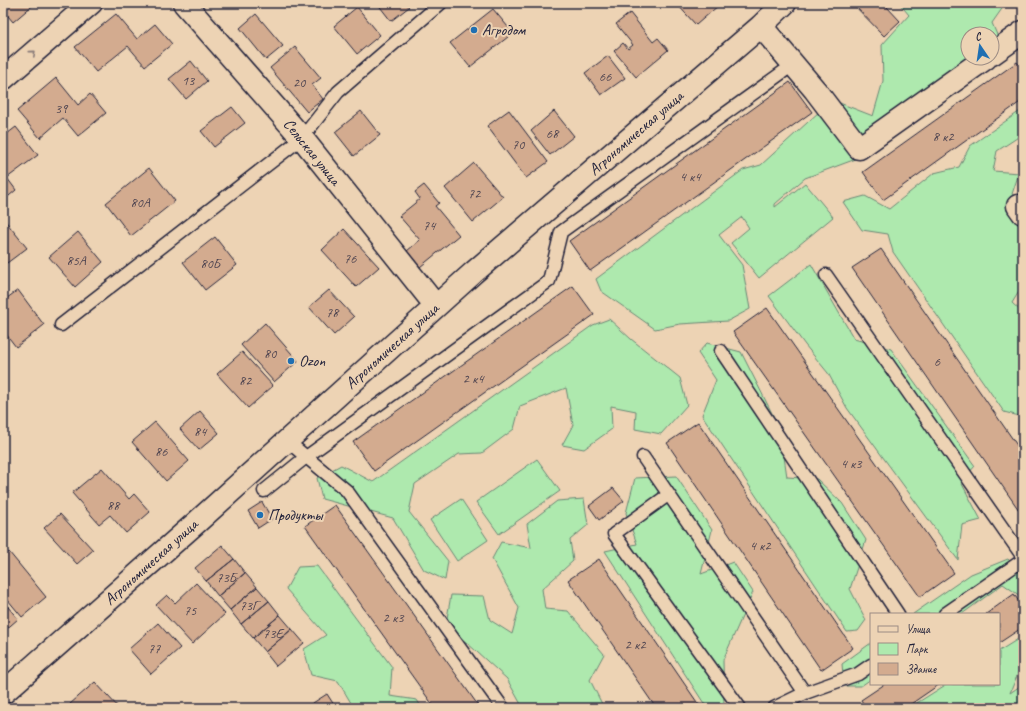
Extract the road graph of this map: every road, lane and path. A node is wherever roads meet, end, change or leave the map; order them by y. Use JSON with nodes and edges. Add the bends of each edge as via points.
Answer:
{"nodes":[{"id":1,"x":91,"y":3,"type":"edge"},
{"id":2,"x":184,"y":3,"type":"edge"},
{"id":3,"x":442,"y":3,"type":"edge"},
{"id":4,"x":785,"y":3,"type":"edge"},
{"id":5,"x":761,"y":26,"type":"junction"},
{"id":6,"x":1023,"y":32,"type":"edge"},
{"id":7,"x":1000,"y":48,"type":"edge"},
{"id":8,"x":794,"y":64,"type":"junction"},
{"id":9,"x":975,"y":66,"type":"edge"},
{"id":10,"x":3,"y":79,"type":"edge"},
{"id":11,"x":302,"y":138,"type":"junction"},
{"id":12,"x":826,"y":275,"type":"dead end"},
{"id":13,"x":436,"y":306,"type":"junction"},
{"id":14,"x":61,"y":325,"type":"dead end"},
{"id":15,"x":720,"y":351,"type":"dead end"},
{"id":16,"x":286,"y":440,"type":"junction"},
{"id":17,"x":306,"y":457,"type":"junction"},
{"id":18,"x":643,"y":457,"type":"dead end"},
{"id":19,"x":264,"y":491,"type":"dead end"},
{"id":20,"x":668,"y":495,"type":"junction"},
{"id":21,"x":1023,"y":557,"type":"edge"},
{"id":22,"x":1023,"y":560,"type":"edge"},
{"id":23,"x":897,"y":613,"type":"edge"},
{"id":24,"x":946,"y":613,"type":"edge"},
{"id":25,"x":870,"y":666,"type":"edge"},
{"id":26,"x":3,"y":693,"type":"edge"},
{"id":27,"x":805,"y":693,"type":"junction"},
{"id":28,"x":503,"y":708,"type":"edge"},
{"id":29,"x":740,"y":708,"type":"edge"},
{"id":30,"x":774,"y":708,"type":"edge"}],
"edges":[{"from":10,"to":1,"type":"street","one_way":true},
{"from":2,"to":11,"type":"street","name":"Сельская улица"},
{"from":3,"to":11,"type":"lane","via":[[338,92]]},
{"from":4,"to":5,"type":"street","name":"Агрономическая улица"},
{"from":5,"to":8,"type":"street"},
{"from":5,"to":13,"type":"street","name":"Агрономическая улица"},
{"from":6,"to":7,"type":"street"},
{"from":8,"to":9,"type":"street","via":[[858,148]]},
{"from":8,"to":17,"type":"lane","via":[[560,232],[549,281]]},
{"from":11,"to":13,"type":"street","name":"Сельская улица"},
{"from":11,"to":14,"type":"lane"},
{"from":12,"to":21,"type":"lane"},
{"from":13,"to":16,"type":"street","name":"Агрономическая улица"},
{"from":15,"to":23,"type":"lane"},
{"from":16,"to":17,"type":"lane"},
{"from":16,"to":26,"type":"street","name":"Агрономическая улица"},
{"from":17,"to":19,"type":"lane"},
{"from":17,"to":28,"type":"lane","via":[[347,491]]},
{"from":18,"to":20,"type":"lane"},
{"from":20,"to":27,"type":"lane"},
{"from":20,"to":29,"type":"lane","via":[[614,534]]},
{"from":22,"to":24,"type":"lane"},
{"from":25,"to":27,"type":"lane","via":[[858,674]]},
{"from":27,"to":30,"type":"lane"}]}
